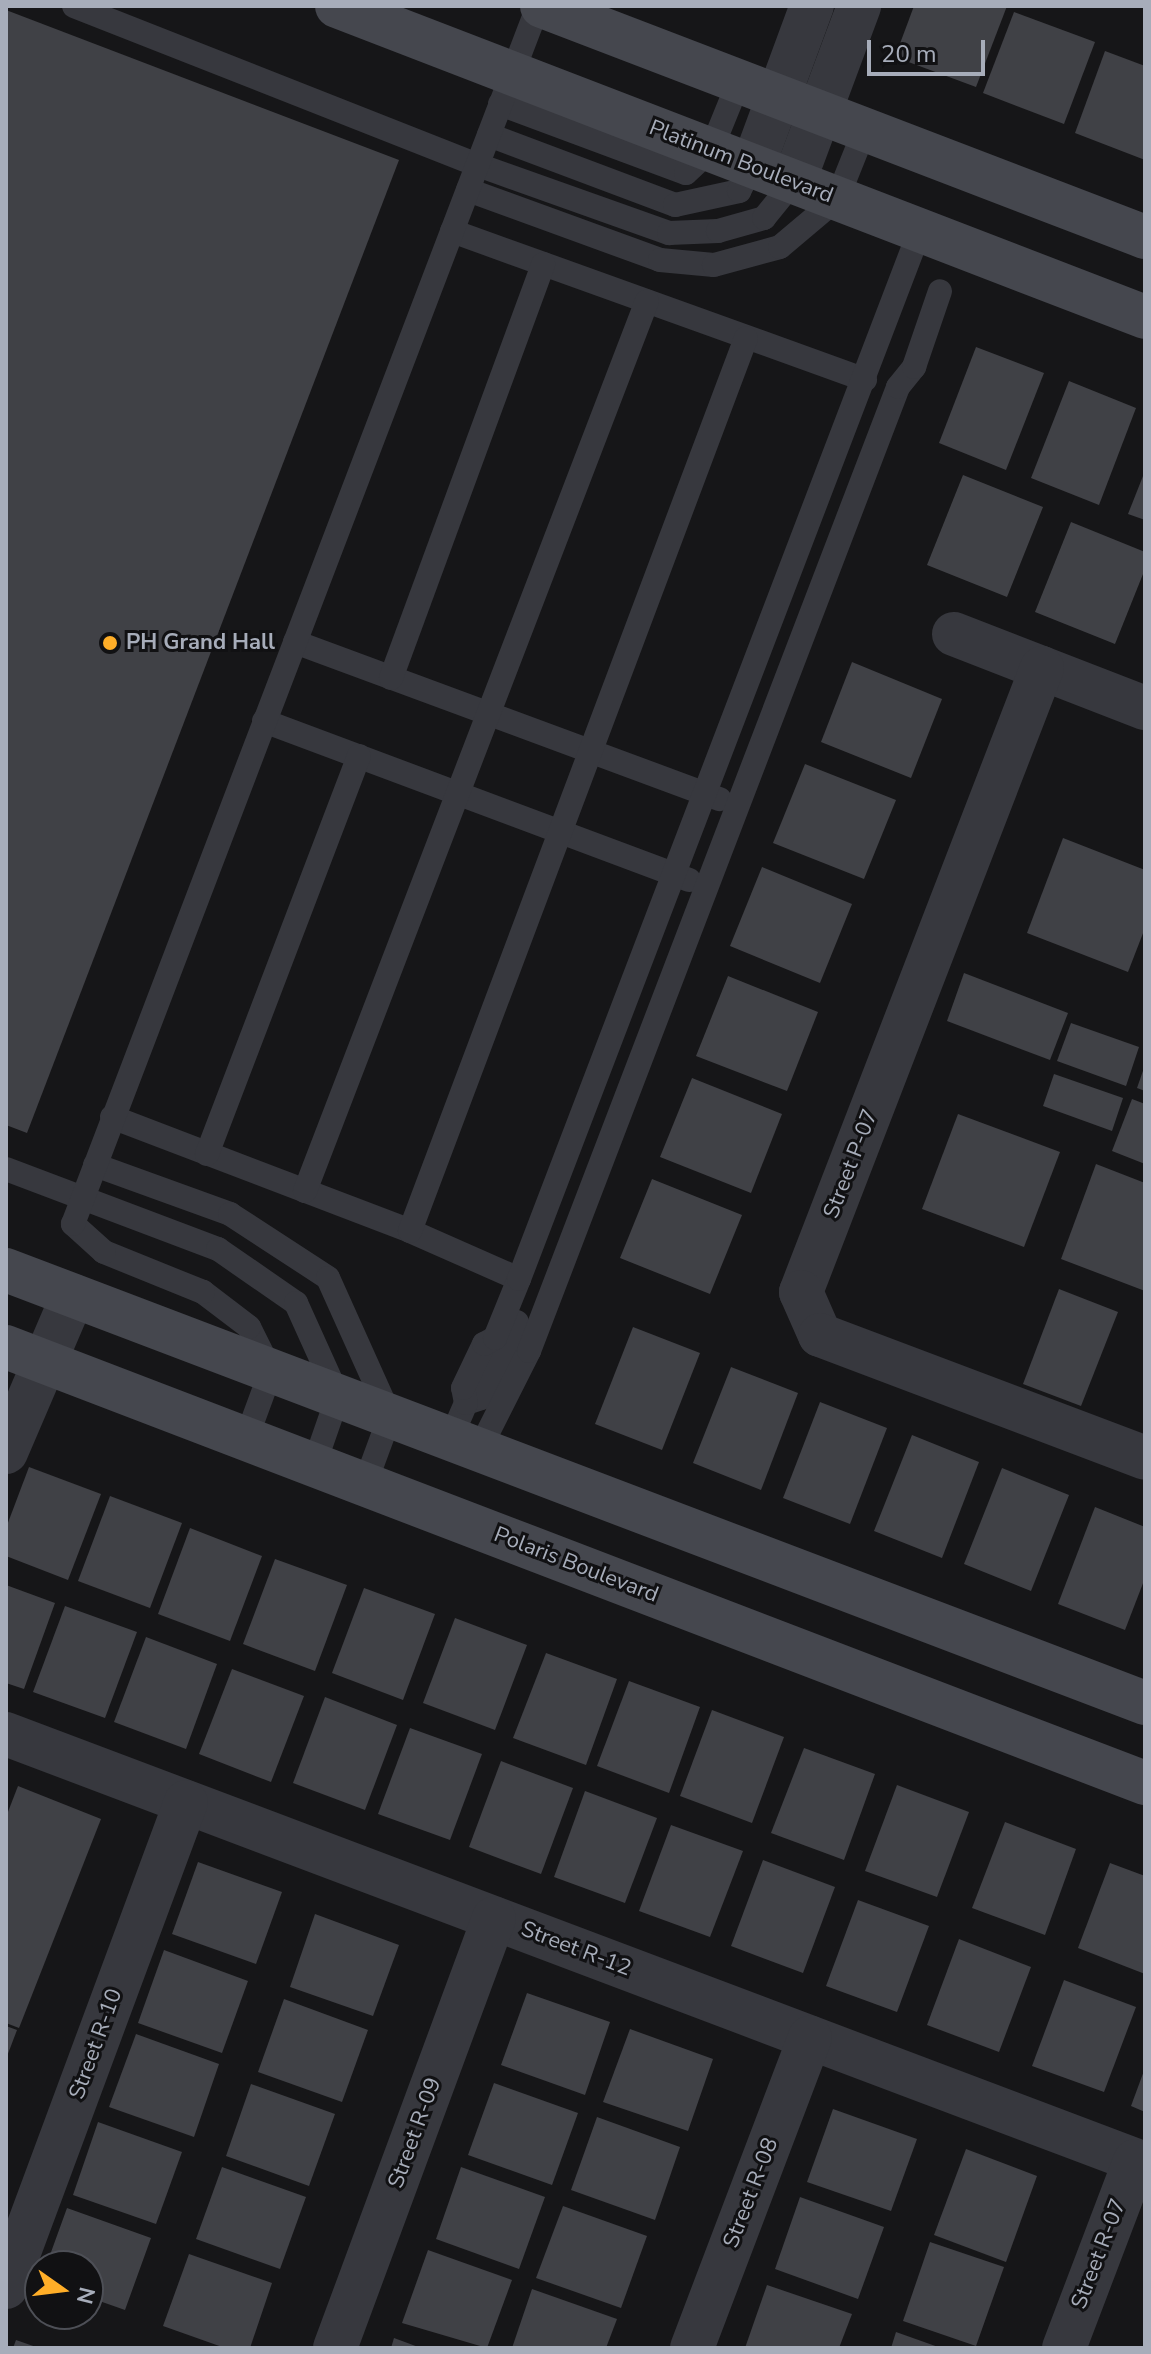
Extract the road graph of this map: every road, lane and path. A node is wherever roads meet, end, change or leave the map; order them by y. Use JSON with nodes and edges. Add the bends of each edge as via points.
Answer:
{"nodes":[{"id":1,"x":74,"y":6,"type":"edge"},
{"id":2,"x":337,"y":6,"type":"edge"},
{"id":3,"x":540,"y":6,"type":"edge"},
{"id":4,"x":812,"y":6,"type":"edge"},
{"id":5,"x":859,"y":6,"type":"edge"},
{"id":6,"x":739,"y":81,"type":"junction"},
{"id":7,"x":506,"y":88,"type":"junction"},
{"id":8,"x":779,"y":96,"type":"junction"},
{"id":9,"x":820,"y":113,"type":"junction"},
{"id":10,"x":865,"y":129,"type":"junction"},
{"id":11,"x":489,"y":135,"type":"junction"},
{"id":12,"x":711,"y":150,"type":"junction"},
{"id":13,"x":478,"y":165,"type":"junction"},
{"id":14,"x":753,"y":166,"type":"junction"},
{"id":15,"x":794,"y":181,"type":"junction"},
{"id":16,"x":468,"y":190,"type":"junction"},
{"id":17,"x":837,"y":199,"type":"junction"},
{"id":18,"x":452,"y":231,"type":"junction"},
{"id":19,"x":1145,"y":237,"type":"edge"},
{"id":20,"x":939,"y":238,"type":"junction"},
{"id":21,"x":543,"y":264,"type":"junction"},
{"id":22,"x":647,"y":301,"type":"junction"},
{"id":23,"x":1145,"y":317,"type":"edge"},
{"id":24,"x":746,"y":338,"type":"junction"},
{"id":25,"x":883,"y":348,"type":"junction"},
{"id":26,"x":865,"y":380,"type":"junction"},
{"id":27,"x":954,"y":634,"type":"dead end"},
{"id":28,"x":295,"y":642,"type":"junction"},
{"id":29,"x":1042,"y":668,"type":"junction"},
{"id":30,"x":391,"y":678,"type":"junction"},
{"id":31,"x":1145,"y":708,"type":"edge"},
{"id":32,"x":489,"y":713,"type":"junction"},
{"id":33,"x":264,"y":721,"type":"junction"},
{"id":34,"x":591,"y":751,"type":"junction"},
{"id":35,"x":359,"y":756,"type":"junction"},
{"id":36,"x":458,"y":793,"type":"junction"},
{"id":37,"x":720,"y":798,"type":"junction"},
{"id":38,"x":560,"y":832,"type":"junction"},
{"id":39,"x":689,"y":880,"type":"junction"},
{"id":40,"x":112,"y":1117,"type":"junction"},
{"id":41,"x":207,"y":1154,"type":"junction"},
{"id":42,"x":95,"y":1165,"type":"junction"},
{"id":43,"x":6,"y":1169,"type":"edge"},
{"id":44,"x":305,"y":1191,"type":"junction"},
{"id":45,"x":83,"y":1198,"type":"junction"},
{"id":46,"x":410,"y":1231,"type":"junction"},
{"id":47,"x":6,"y":1270,"type":"edge"},
{"id":48,"x":519,"y":1279,"type":"junction"},
{"id":49,"x":73,"y":1296,"type":"junction"},
{"id":50,"x":511,"y":1344,"type":"junction"},
{"id":51,"x":6,"y":1347,"type":"edge"},
{"id":52,"x":48,"y":1363,"type":"junction"},
{"id":53,"x":271,"y":1371,"type":"junction"},
{"id":54,"x":338,"y":1396,"type":"junction"},
{"id":55,"x":390,"y":1416,"type":"junction"},
{"id":56,"x":472,"y":1428,"type":"junction"},
{"id":57,"x":246,"y":1439,"type":"junction"},
{"id":58,"x":6,"y":1452,"type":"edge"},
{"id":59,"x":1145,"y":1458,"type":"edge"},
{"id":60,"x":314,"y":1465,"type":"junction"},
{"id":61,"x":365,"y":1484,"type":"junction"},
{"id":62,"x":1145,"y":1703,"type":"edge"},
{"id":63,"x":6,"y":1734,"type":"edge"},
{"id":64,"x":1145,"y":1783,"type":"edge"},
{"id":65,"x":186,"y":1802,"type":"junction"},
{"id":66,"x":494,"y":1918,"type":"junction"},
{"id":67,"x":810,"y":2038,"type":"junction"},
{"id":68,"x":1140,"y":2162,"type":"edge"},
{"id":69,"x":6,"y":2287,"type":"edge"},
{"id":70,"x":335,"y":2348,"type":"edge"},
{"id":71,"x":692,"y":2348,"type":"edge"},
{"id":72,"x":1064,"y":2348,"type":"edge"}],
"edges":[{"from":1,"to":13,"type":"lane"},
{"from":2,"to":7,"type":"street","name":"Platinum Boulevard"},
{"from":3,"to":6,"type":"street"},
{"from":3,"to":7,"type":"lane"},
{"from":4,"to":8,"type":"street"},
{"from":5,"to":9,"type":"street"},
{"from":6,"to":8,"type":"street"},
{"from":6,"to":12,"type":"lane"},
{"from":7,"to":11,"type":"lane"},
{"from":7,"to":12,"type":"street","name":"Platinum Boulevard"},
{"from":8,"to":9,"type":"street"},
{"from":8,"to":14,"type":"street"},
{"from":9,"to":10,"type":"street"},
{"from":9,"to":15,"type":"street"},
{"from":10,"to":17,"type":"lane"},
{"from":10,"to":19,"type":"street"},
{"from":11,"to":13,"type":"lane"},
{"from":11,"to":14,"type":"lane","via":[[675,205],[739,191]]},
{"from":12,"to":14,"type":"street","name":"Platinum Boulevard"},
{"from":13,"to":15,"type":"lane","via":[[669,233],[718,231],[764,218]]},
{"from":13,"to":16,"type":"lane"},
{"from":14,"to":15,"type":"street","name":"Platinum Boulevard"},
{"from":15,"to":17,"type":"street","name":"Platinum Boulevard"},
{"from":16,"to":17,"type":"lane","via":[[660,260],[714,265],[780,247]]},
{"from":16,"to":18,"type":"lane"},
{"from":17,"to":20,"type":"street","name":"Platinum Boulevard"},
{"from":18,"to":21,"type":"lane"},
{"from":18,"to":28,"type":"lane"},
{"from":20,"to":23,"type":"street","name":"Platinum Boulevard"},
{"from":20,"to":25,"type":"lane","via":[[903,276]]},
{"from":20,"to":37,"type":"lane","via":[[945,308],[920,370],[898,387]]},
{"from":21,"to":22,"type":"lane"},
{"from":21,"to":30,"type":"lane"},
{"from":22,"to":24,"type":"lane"},
{"from":22,"to":32,"type":"lane"},
{"from":24,"to":26,"type":"lane"},
{"from":24,"to":34,"type":"lane"},
{"from":25,"to":26,"type":"lane"},
{"from":25,"to":37,"type":"lane"},
{"from":26,"to":37,"type":"lane"},
{"from":27,"to":29,"type":"street"},
{"from":28,"to":30,"type":"lane"},
{"from":28,"to":33,"type":"lane"},
{"from":29,"to":31,"type":"street"},
{"from":29,"to":59,"type":"street","name":"Street P-07","via":[[801,1292],[820,1335]]},
{"from":30,"to":32,"type":"lane"},
{"from":32,"to":34,"type":"lane"},
{"from":32,"to":36,"type":"lane"},
{"from":33,"to":35,"type":"lane"},
{"from":33,"to":40,"type":"lane"},
{"from":34,"to":37,"type":"lane"},
{"from":34,"to":38,"type":"lane"},
{"from":35,"to":36,"type":"lane"},
{"from":35,"to":41,"type":"lane"},
{"from":36,"to":38,"type":"lane"},
{"from":36,"to":44,"type":"lane"},
{"from":37,"to":39,"type":"lane"},
{"from":37,"to":39,"type":"lane"},
{"from":38,"to":39,"type":"lane"},
{"from":38,"to":46,"type":"lane"},
{"from":39,"to":48,"type":"lane"},
{"from":39,"to":50,"type":"lane"},
{"from":40,"to":41,"type":"lane"},
{"from":40,"to":42,"type":"lane"},
{"from":41,"to":44,"type":"lane"},
{"from":42,"to":45,"type":"lane"},
{"from":42,"to":55,"type":"lane","via":[[230,1214],[328,1278]]},
{"from":43,"to":45,"type":"lane"},
{"from":44,"to":46,"type":"lane"},
{"from":45,"to":53,"type":"lane","via":[[73,1224],[104,1252],[203,1292],[249,1327]]},
{"from":45,"to":54,"type":"lane","via":[[218,1249],[296,1303]]},
{"from":46,"to":48,"type":"lane"},
{"from":47,"to":49,"type":"street"},
{"from":48,"to":50,"type":"lane"},
{"from":49,"to":52,"type":"street"},
{"from":49,"to":53,"type":"street"},
{"from":50,"to":56,"type":"lane","via":[[484,1344],[463,1388]]},
{"from":50,"to":56,"type":"lane","via":[[530,1364],[507,1416]]},
{"from":51,"to":52,"type":"street","name":"Polaris Boulevard"},
{"from":52,"to":57,"type":"street","name":"Polaris Boulevard"},
{"from":52,"to":58,"type":"street"},
{"from":53,"to":54,"type":"street"},
{"from":53,"to":57,"type":"lane"},
{"from":54,"to":55,"type":"street"},
{"from":54,"to":60,"type":"lane"},
{"from":55,"to":56,"type":"street"},
{"from":55,"to":61,"type":"lane"},
{"from":56,"to":62,"type":"street"},
{"from":57,"to":60,"type":"street","name":"Polaris Boulevard"},
{"from":60,"to":61,"type":"street","name":"Polaris Boulevard"},
{"from":61,"to":64,"type":"street","name":"Polaris Boulevard"},
{"from":63,"to":65,"type":"street","name":"Street R-12"},
{"from":65,"to":66,"type":"street","name":"Street R-12"},
{"from":65,"to":69,"type":"street","name":"Street R-10"},
{"from":66,"to":67,"type":"street","name":"Street R-12"},
{"from":66,"to":70,"type":"street","name":"Street R-09"},
{"from":67,"to":68,"type":"street","name":"Street R-12"},
{"from":67,"to":71,"type":"street","name":"Street R-08"},
{"from":68,"to":72,"type":"street","name":"Street R-07"}]}
